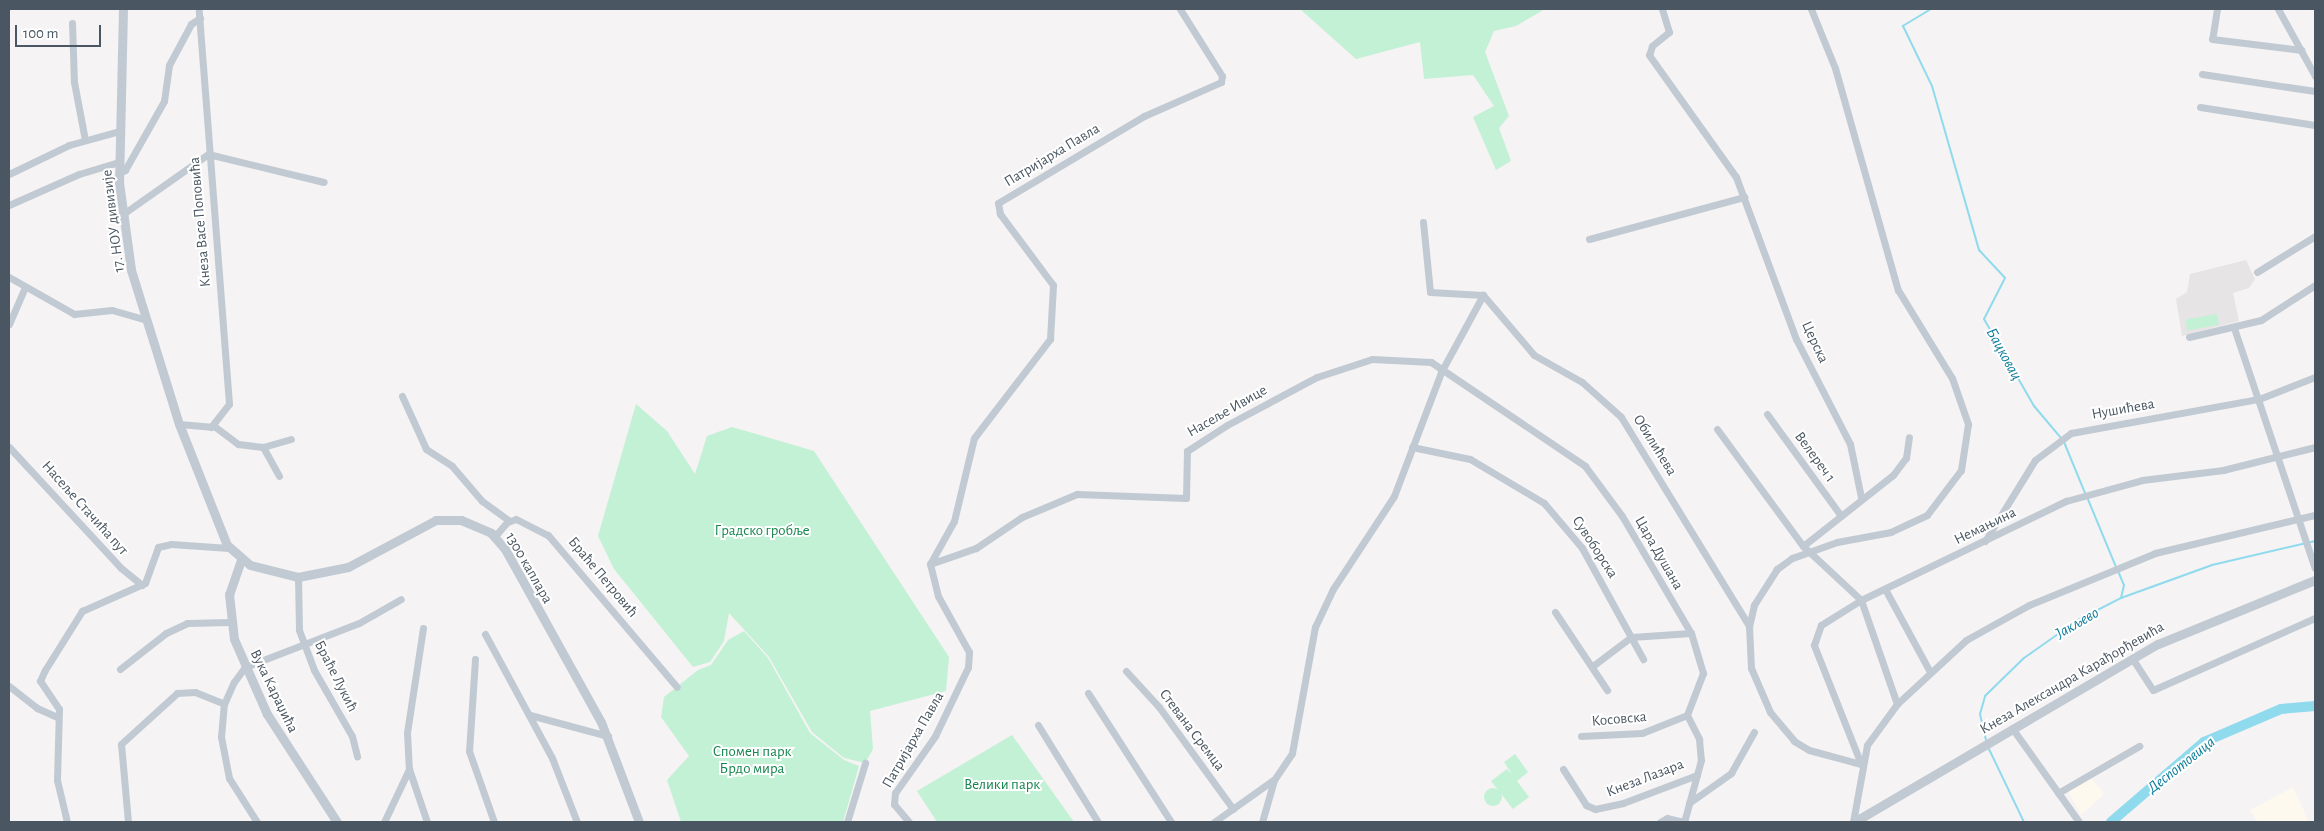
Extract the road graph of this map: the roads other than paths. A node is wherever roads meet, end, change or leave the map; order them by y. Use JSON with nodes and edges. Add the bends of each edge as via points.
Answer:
{"nodes":[{"id":1,"x":123,"y":9,"type":"edge"},
{"id":2,"x":1180,"y":9,"type":"edge"},
{"id":3,"x":1662,"y":9,"type":"edge"},
{"id":4,"x":1811,"y":9,"type":"edge"},
{"id":5,"x":2217,"y":9,"type":"edge"},
{"id":6,"x":2278,"y":9,"type":"edge"},
{"id":7,"x":72,"y":23,"type":"dead end"},
{"id":8,"x":2301,"y":50,"type":"junction"},
{"id":9,"x":2202,"y":74,"type":"dead end"},
{"id":10,"x":2315,"y":76,"type":"edge"},
{"id":11,"x":2315,"y":91,"type":"edge"},
{"id":12,"x":2200,"y":107,"type":"dead end"},
{"id":13,"x":2315,"y":125,"type":"edge"},
{"id":14,"x":119,"y":131,"type":"junction"},
{"id":15,"x":85,"y":140,"type":"junction"},
{"id":16,"x":208,"y":154,"type":"junction"},
{"id":17,"x":119,"y":162,"type":"junction"},
{"id":18,"x":119,"y":173,"type":"junction"},
{"id":19,"x":9,"y":174,"type":"edge"},
{"id":20,"x":324,"y":182,"type":"dead end"},
{"id":21,"x":1744,"y":197,"type":"junction"},
{"id":22,"x":9,"y":205,"type":"edge"},
{"id":23,"x":123,"y":214,"type":"junction"},
{"id":24,"x":1423,"y":222,"type":"dead end"},
{"id":25,"x":2315,"y":236,"type":"edge"},
{"id":26,"x":1589,"y":239,"type":"dead end"},
{"id":27,"x":2257,"y":272,"type":"dead end"},
{"id":28,"x":9,"y":277,"type":"edge"},
{"id":29,"x":2315,"y":285,"type":"edge"},
{"id":30,"x":25,"y":287,"type":"junction"},
{"id":31,"x":1483,"y":294,"type":"junction"},
{"id":32,"x":146,"y":320,"type":"junction"},
{"id":33,"x":9,"y":324,"type":"edge"},
{"id":34,"x":2234,"y":328,"type":"junction"},
{"id":35,"x":2189,"y":337,"type":"dead end"},
{"id":36,"x":1441,"y":372,"type":"junction"},
{"id":37,"x":2315,"y":377,"type":"edge"},
{"id":38,"x":402,"y":396,"type":"dead end"},
{"id":39,"x":2259,"y":399,"type":"junction"},
{"id":40,"x":1767,"y":414,"type":"dead end"},
{"id":41,"x":179,"y":424,"type":"junction"},
{"id":42,"x":214,"y":426,"type":"junction"},
{"id":43,"x":1717,"y":429,"type":"dead end"},
{"id":44,"x":1908,"y":436,"type":"dead end"},
{"id":45,"x":291,"y":439,"type":"dead end"},
{"id":46,"x":1412,"y":446,"type":"junction"},
{"id":47,"x":2315,"y":446,"type":"edge"},
{"id":48,"x":9,"y":447,"type":"edge"},
{"id":49,"x":263,"y":447,"type":"junction"},
{"id":50,"x":2278,"y":459,"type":"junction"},
{"id":51,"x":279,"y":476,"type":"dead end"},
{"id":52,"x":1861,"y":497,"type":"junction"},
{"id":53,"x":2315,"y":515,"type":"edge"},
{"id":54,"x":1841,"y":516,"type":"junction"},
{"id":55,"x":2298,"y":520,"type":"junction"},
{"id":56,"x":510,"y":521,"type":"junction"},
{"id":57,"x":495,"y":536,"type":"junction"},
{"id":58,"x":1985,"y":541,"type":"junction"},
{"id":59,"x":229,"y":548,"type":"junction"},
{"id":60,"x":1804,"y":548,"type":"junction"},
{"id":61,"x":241,"y":560,"type":"junction"},
{"id":62,"x":930,"y":564,"type":"junction"},
{"id":63,"x":2315,"y":568,"type":"edge"},
{"id":64,"x":298,"y":577,"type":"junction"},
{"id":65,"x":2315,"y":580,"type":"edge"},
{"id":66,"x":142,"y":585,"type":"junction"},
{"id":67,"x":1885,"y":589,"type":"junction"},
{"id":68,"x":401,"y":599,"type":"dead end"},
{"id":69,"x":1861,"y":600,"type":"junction"},
{"id":70,"x":1556,"y":612,"type":"dead end"},
{"id":71,"x":2315,"y":618,"type":"edge"},
{"id":72,"x":230,"y":622,"type":"junction"},
{"id":73,"x":1749,"y":626,"type":"junction"},
{"id":74,"x":423,"y":628,"type":"dead end"},
{"id":75,"x":1691,"y":633,"type":"junction"},
{"id":76,"x":485,"y":634,"type":"dead end"},
{"id":77,"x":1631,"y":637,"type":"junction"},
{"id":78,"x":305,"y":646,"type":"junction"},
{"id":79,"x":2132,"y":658,"type":"junction"},
{"id":80,"x":475,"y":659,"type":"dead end"},
{"id":81,"x":1643,"y":659,"type":"dead end"},
{"id":82,"x":1594,"y":665,"type":"junction"},
{"id":83,"x":245,"y":667,"type":"junction"},
{"id":84,"x":120,"y":669,"type":"dead end"},
{"id":85,"x":1126,"y":671,"type":"dead end"},
{"id":86,"x":1930,"y":672,"type":"junction"},
{"id":87,"x":9,"y":686,"type":"edge"},
{"id":88,"x":677,"y":687,"type":"dead end"},
{"id":89,"x":1608,"y":690,"type":"dead end"},
{"id":90,"x":1088,"y":692,"type":"dead end"},
{"id":91,"x":224,"y":704,"type":"junction"},
{"id":92,"x":1897,"y":704,"type":"junction"},
{"id":93,"x":530,"y":714,"type":"junction"},
{"id":94,"x":1687,"y":715,"type":"junction"},
{"id":95,"x":57,"y":717,"type":"junction"},
{"id":96,"x":1038,"y":726,"type":"dead end"},
{"id":97,"x":2012,"y":728,"type":"junction"},
{"id":98,"x":1754,"y":732,"type":"dead end"},
{"id":99,"x":608,"y":736,"type":"junction"},
{"id":100,"x":1581,"y":736,"type":"dead end"},
{"id":101,"x":2139,"y":746,"type":"dead end"},
{"id":102,"x":357,"y":756,"type":"dead end"},
{"id":103,"x":865,"y":763,"type":"dead end"},
{"id":104,"x":1861,"y":764,"type":"junction"},
{"id":105,"x":408,"y":769,"type":"junction"},
{"id":106,"x":1563,"y":769,"type":"dead end"},
{"id":107,"x":1697,"y":774,"type":"junction"},
{"id":108,"x":1274,"y":780,"type":"junction"},
{"id":109,"x":2058,"y":793,"type":"junction"},
{"id":110,"x":1689,"y":803,"type":"junction"},
{"id":111,"x":1233,"y":809,"type":"junction"},
{"id":112,"x":67,"y":822,"type":"edge"},
{"id":113,"x":128,"y":822,"type":"edge"},
{"id":114,"x":257,"y":822,"type":"edge"},
{"id":115,"x":337,"y":822,"type":"edge"},
{"id":116,"x":384,"y":822,"type":"edge"},
{"id":117,"x":426,"y":822,"type":"edge"},
{"id":118,"x":494,"y":822,"type":"edge"},
{"id":119,"x":576,"y":822,"type":"edge"},
{"id":120,"x":639,"y":822,"type":"edge"},
{"id":121,"x":847,"y":822,"type":"edge"},
{"id":122,"x":909,"y":822,"type":"edge"},
{"id":123,"x":1098,"y":822,"type":"edge"},
{"id":124,"x":1171,"y":822,"type":"edge"},
{"id":125,"x":1214,"y":822,"type":"edge"},
{"id":126,"x":1262,"y":822,"type":"edge"},
{"id":127,"x":1660,"y":822,"type":"edge"},
{"id":128,"x":1684,"y":822,"type":"edge"},
{"id":129,"x":1853,"y":822,"type":"edge"},
{"id":130,"x":2078,"y":822,"type":"edge"}],
"edges":[{"from":1,"to":14,"type":"street","name":"17. НОУ дивизије"},
{"from":2,"to":62,"type":"street","name":"Патријарха Павла","via":[[1222,76],[1221,82],[1144,116],[998,203],[1000,214],[1053,285],[1050,340],[974,438],[954,522]]},
{"from":3,"to":21,"type":"street","name":"Церска","via":[[1669,32],[1652,46],[1649,56],[1726,160]]},
{"from":4,"to":60,"type":"street","via":[[1835,68],[1898,290],[1960,394],[1968,437],[1961,470],[1927,515],[1891,532]]},
{"from":5,"to":8,"type":"street","via":[[2212,39]]},
{"from":6,"to":8,"type":"street"},
{"from":7,"to":15,"type":"street","via":[[74,82]]},
{"from":8,"to":10,"type":"street"},
{"from":9,"to":11,"type":"street"},
{"from":12,"to":13,"type":"street"},
{"from":14,"to":15,"type":"street"},
{"from":14,"to":17,"type":"street","name":"17. НОУ дивизије"},
{"from":15,"to":19,"type":"street"},
{"from":16,"to":18,"type":"street","name":"Кнеза Васе Поповића","via":[[200,15],[191,24],[169,65],[164,100],[124,170]]},
{"from":16,"to":20,"type":"street"},
{"from":16,"to":23,"type":"street"},
{"from":16,"to":42,"type":"street","name":"Кнеза Васе Поповића","via":[[229,404]]},
{"from":17,"to":18,"type":"street","name":"17. НОУ дивизије"},
{"from":17,"to":22,"type":"street","via":[[79,174]]},
{"from":18,"to":23,"type":"street","name":"17. НОУ дивизије"},
{"from":21,"to":26,"type":"street"},
{"from":21,"to":52,"type":"street","name":"Церска","via":[[1796,338],[1850,444]]},
{"from":23,"to":32,"type":"street","name":"17. НОУ дивизије"},
{"from":24,"to":31,"type":"street","via":[[1430,292]]},
{"from":25,"to":27,"type":"street"},
{"from":28,"to":30,"type":"street"},
{"from":29,"to":34,"type":"street","via":[[2278,312]]},
{"from":30,"to":32,"type":"street","via":[[81,316],[112,310]]},
{"from":30,"to":33,"type":"street"},
{"from":31,"to":36,"type":"street"},
{"from":31,"to":73,"type":"street","name":"Обилићева","via":[[1534,356],[1582,382],[1621,416]]},
{"from":32,"to":41,"type":"street","name":"17. НОУ дивизије"},
{"from":34,"to":35,"type":"street"},
{"from":34,"to":39,"type":"street"},
{"from":36,"to":46,"type":"street"},
{"from":36,"to":62,"type":"street","name":"Насеље Ивице","via":[[1431,362],[1372,359],[1318,377],[1187,451],[1186,498],[1077,494],[1022,517],[976,548]]},
{"from":36,"to":75,"type":"street","name":"Цара Душана","via":[[1541,433],[1585,466],[1618,510]]},
{"from":37,"to":39,"type":"street","name":"Нушићева"},
{"from":38,"to":56,"type":"street","name":"1300 каплара","via":[[422,444]]},
{"from":39,"to":50,"type":"street"},
{"from":39,"to":58,"type":"street","name":"Нушићева","via":[[2061,438],[2024,474]]},
{"from":40,"to":54,"type":"street","name":"Велереч 1"},
{"from":41,"to":42,"type":"street","via":[[203,429]]},
{"from":41,"to":59,"type":"street","name":"17. НОУ дивизије"},
{"from":42,"to":49,"type":"street","via":[[233,442]]},
{"from":43,"to":60,"type":"street"},
{"from":44,"to":52,"type":"street","via":[[1902,464]]},
{"from":45,"to":49,"type":"street"},
{"from":46,"to":77,"type":"street","name":"Сувоборска","via":[[1470,459],[1544,503],[1582,548]]},
{"from":46,"to":108,"type":"street","via":[[1394,496],[1333,589],[1315,627],[1292,753]]},
{"from":47,"to":50,"type":"street","name":"Немањина"},
{"from":48,"to":66,"type":"street","name":"Насеље Стачића пут","via":[[120,568]]},
{"from":49,"to":51,"type":"street"},
{"from":50,"to":55,"type":"street"},
{"from":50,"to":58,"type":"street","name":"Немањина","via":[[2142,480],[2086,496]]},
{"from":52,"to":54,"type":"street"},
{"from":53,"to":55,"type":"street"},
{"from":54,"to":60,"type":"street"},
{"from":55,"to":63,"type":"street"},
{"from":55,"to":86,"type":"street","via":[[2164,551],[2028,604],[1966,640]]},
{"from":56,"to":57,"type":"street"},
{"from":56,"to":88,"type":"street","name":"Браће Петровић","via":[[532,524],[558,544]]},
{"from":57,"to":64,"type":"street","name":"1300 каплара","via":[[466,521],[440,519],[348,566]]},
{"from":57,"to":99,"type":"street","name":"1300 каплара"},
{"from":58,"to":67,"type":"street","name":"Немањина"},
{"from":59,"to":61,"type":"street","name":"1300 каплара"},
{"from":59,"to":66,"type":"street","via":[[163,544],[154,551],[151,572]]},
{"from":60,"to":69,"type":"street"},
{"from":60,"to":73,"type":"street","via":[[1777,569],[1764,586]]},
{"from":61,"to":64,"type":"street","name":"1300 каплара","via":[[273,574]]},
{"from":61,"to":72,"type":"street","name":"Вука Караџића","via":[[228,594]]},
{"from":62,"to":122,"type":"street","name":"Патријарха Павла","via":[[938,596],[969,652],[968,667],[934,736],[895,793],[894,804]]},
{"from":64,"to":78,"type":"street","name":"Браће Лукић","via":[[297,618]]},
{"from":65,"to":79,"type":"street","name":"Кнеза Александра Карађорђевића","via":[[2216,617]]},
{"from":66,"to":95,"type":"street","via":[[96,601],[76,617],[40,681],[59,709]]},
{"from":67,"to":69,"type":"street","name":"Немањина"},
{"from":67,"to":86,"type":"street"},
{"from":68,"to":78,"type":"street"},
{"from":69,"to":92,"type":"street"},
{"from":69,"to":104,"type":"street","name":"Немањина","via":[[1821,625],[1814,645]]},
{"from":70,"to":82,"type":"street"},
{"from":71,"to":79,"type":"street","via":[[2154,690]]},
{"from":72,"to":83,"type":"street","name":"Вука Караџића"},
{"from":72,"to":84,"type":"street","via":[[186,623],[166,633]]},
{"from":73,"to":104,"type":"street","via":[[1751,668],[1770,712],[1794,741]]},
{"from":74,"to":105,"type":"street","via":[[409,699]]},
{"from":75,"to":77,"type":"street"},
{"from":75,"to":94,"type":"street","name":"Цара Душана","via":[[1703,673]]},
{"from":76,"to":93,"type":"street"},
{"from":77,"to":81,"type":"street","name":"Сувоборска"},
{"from":77,"to":82,"type":"street"},
{"from":78,"to":83,"type":"street"},
{"from":78,"to":102,"type":"street","name":"Браће Лукић","via":[[352,736]]},
{"from":79,"to":97,"type":"street","name":"Кнеза Александра Карађорђевића"},
{"from":80,"to":118,"type":"street","via":[[469,751]]},
{"from":82,"to":89,"type":"street"},
{"from":83,"to":91,"type":"street"},
{"from":83,"to":115,"type":"street","name":"Вука Караџића","via":[[283,740]]},
{"from":85,"to":111,"type":"street","name":"Стевана Сремца","via":[[1159,707]]},
{"from":86,"to":92,"type":"street"},
{"from":87,"to":95,"type":"street","via":[[37,708]]},
{"from":90,"to":124,"type":"street"},
{"from":91,"to":113,"type":"street","via":[[196,692],[177,694],[121,744]]},
{"from":91,"to":114,"type":"street","via":[[221,737],[229,778]]},
{"from":92,"to":104,"type":"street","via":[[1866,745]]},
{"from":93,"to":99,"type":"street"},
{"from":93,"to":119,"type":"street"},
{"from":94,"to":100,"type":"street","name":"Косовска","via":[[1642,733]]},
{"from":94,"to":107,"type":"street","via":[[1702,748]]},
{"from":95,"to":112,"type":"street","via":[[57,780]]},
{"from":96,"to":123,"type":"street"},
{"from":97,"to":109,"type":"street"},
{"from":97,"to":129,"type":"street","name":"Кнеза Александра Карађорђевића"},
{"from":98,"to":110,"type":"street","via":[[1731,773]]},
{"from":99,"to":120,"type":"street","name":"1300 каплара"},
{"from":101,"to":109,"type":"street"},
{"from":103,"to":121,"type":"street"},
{"from":104,"to":129,"type":"street"},
{"from":105,"to":116,"type":"street"},
{"from":105,"to":117,"type":"street"},
{"from":106,"to":107,"type":"street","name":"Кнеза Лазара","via":[[1586,805],[1595,809],[1623,803]]},
{"from":107,"to":110,"type":"street"},
{"from":108,"to":111,"type":"street"},
{"from":108,"to":126,"type":"street"},
{"from":109,"to":130,"type":"street"},
{"from":110,"to":128,"type":"street"},
{"from":111,"to":125,"type":"street"},
{"from":127,"to":128,"type":"street","via":[[1667,818]]}]}
